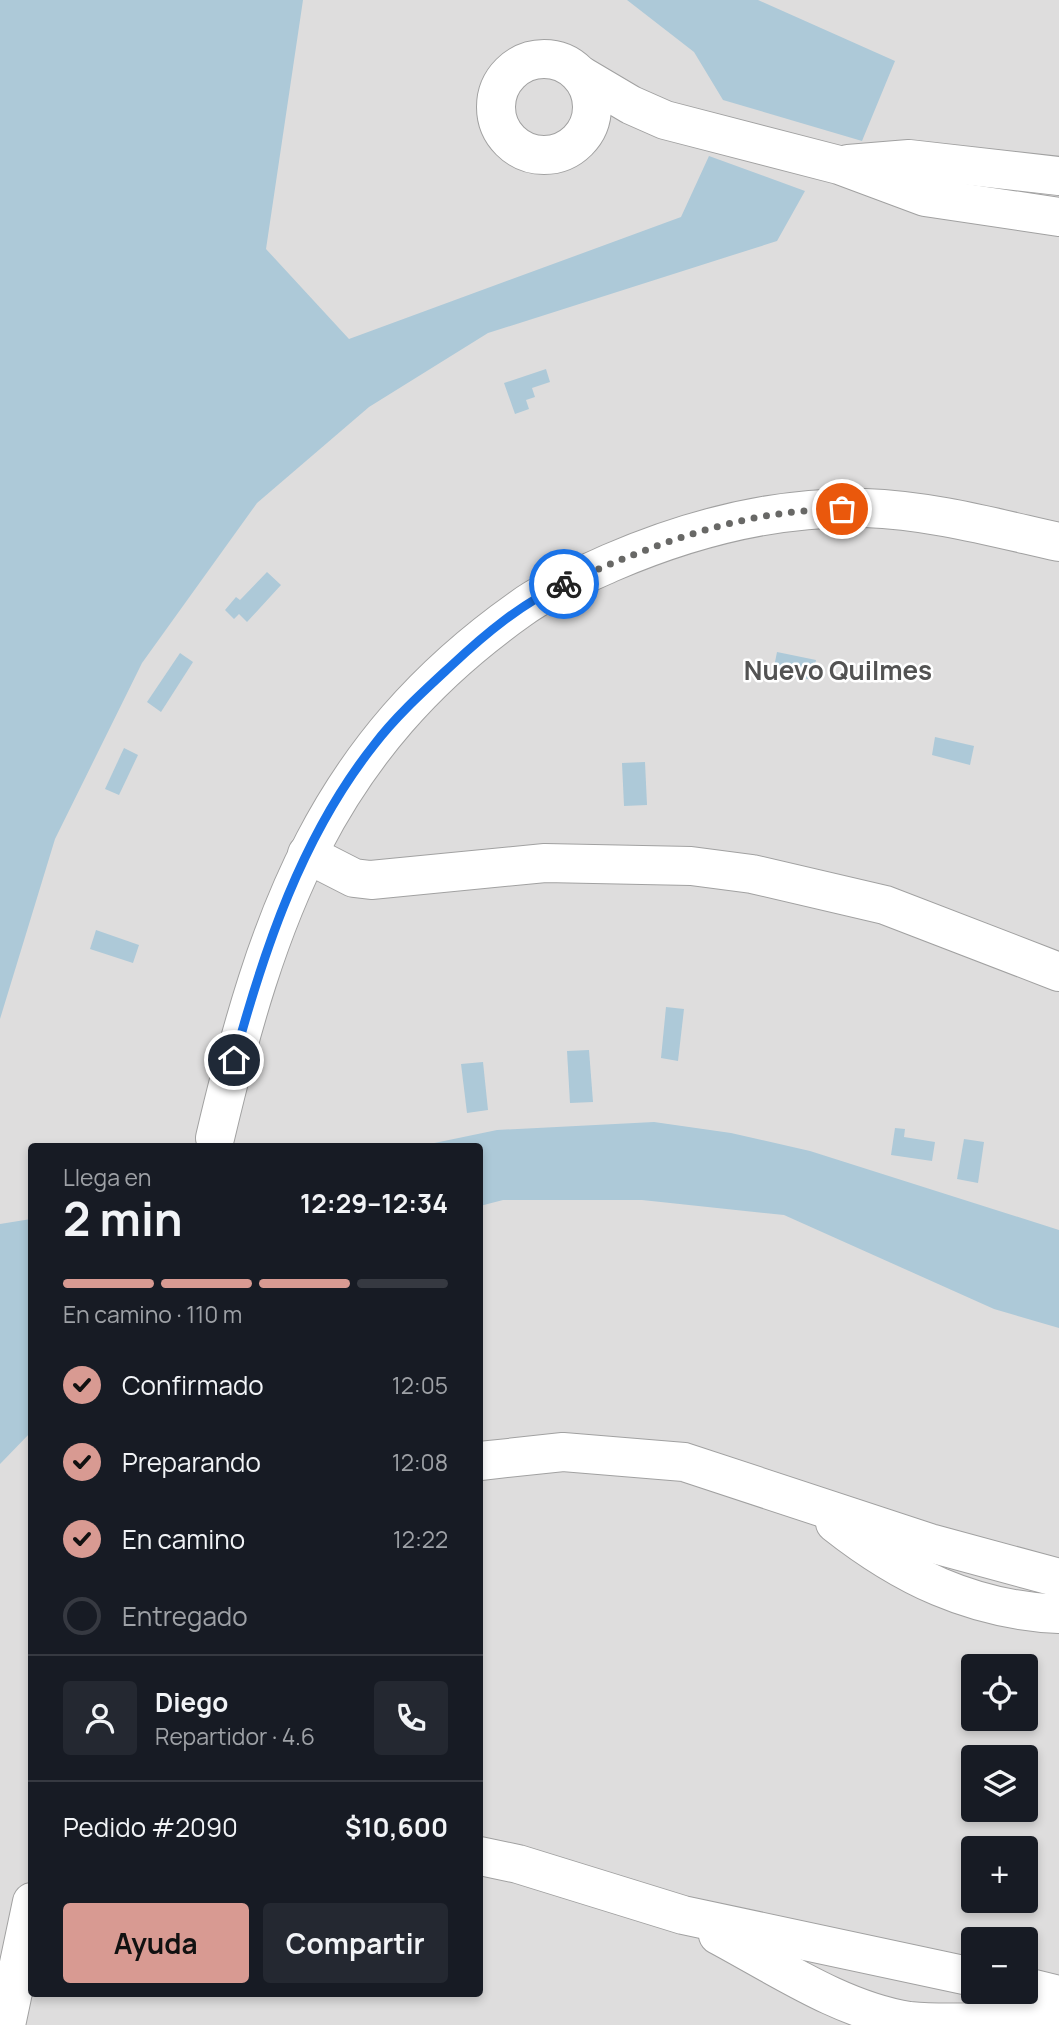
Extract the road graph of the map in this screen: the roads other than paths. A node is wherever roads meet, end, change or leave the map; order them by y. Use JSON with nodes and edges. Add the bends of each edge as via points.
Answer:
{"nodes":[{"id":1,"x":582,"y":76,"type":"junction"},
{"id":2,"x":665,"y":120,"type":"junction"},
{"id":3,"x":579,"y":142,"type":"junction"},
{"id":4,"x":839,"y":165,"type":"junction"},
{"id":5,"x":1059,"y":176,"type":"edge"},
{"id":6,"x":1059,"y":217,"type":"edge"},
{"id":7,"x":1059,"y":542,"type":"edge"},
{"id":8,"x":307,"y":854,"type":"junction"},
{"id":9,"x":1059,"y":972,"type":"edge"},
{"id":10,"x":215,"y":1138,"type":"dead end"},
{"id":11,"x":483,"y":1461,"type":"edge"},
{"id":12,"x":814,"y":1506,"type":"junction"},
{"id":13,"x":1059,"y":1578,"type":"edge"},
{"id":14,"x":1059,"y":1614,"type":"edge"},
{"id":15,"x":483,"y":1857,"type":"edge"},
{"id":16,"x":683,"y":1915,"type":"junction"},
{"id":17,"x":28,"y":1921,"type":"edge"},
{"id":18,"x":961,"y":1974,"type":"edge"},
{"id":19,"x":1038,"y":1990,"type":"edge"},
{"id":20,"x":1059,"y":1995,"type":"edge"},
{"id":21,"x":1059,"y":2014,"type":"edge"},
{"id":22,"x":6,"y":2025,"type":"edge"}],
"edges":[{"from":1,"to":2,"type":"street"},
{"from":1,"to":3,"type":"street","via":[[593,102],[587,130]]},
{"from":1,"to":3,"type":"street","via":[[553,59],[528,61],[508,75],[496,105],[502,129],[517,148],[550,156]]},
{"from":2,"to":3,"type":"street","via":[[631,124]]},
{"from":2,"to":4,"type":"street"},
{"from":4,"to":5,"type":"street","via":[[909,159]]},
{"from":4,"to":6,"type":"street","via":[[925,197]]},
{"from":7,"to":8,"type":"street","via":[[950,518],[867,508],[816,509],[740,519],[629,555],[521,608],[461,657],[374,744],[344,786]]},
{"from":8,"to":9,"type":"street","via":[[354,878],[371,880],[545,863],[691,866],[752,874],[885,905]]},
{"from":8,"to":10,"type":"street","via":[[253,991]]},
{"from":11,"to":12,"type":"street","via":[[563,1452],[684,1462]]},
{"from":12,"to":13,"type":"street"},
{"from":12,"to":14,"type":"street","via":[[902,1571],[956,1595]]},
{"from":15,"to":16,"type":"street"},
{"from":16,"to":18,"type":"street"},
{"from":16,"to":21,"type":"street","via":[[825,1992],[872,2012],[940,2023]]},
{"from":17,"to":22,"type":"street"},
{"from":19,"to":20,"type":"street"}]}
